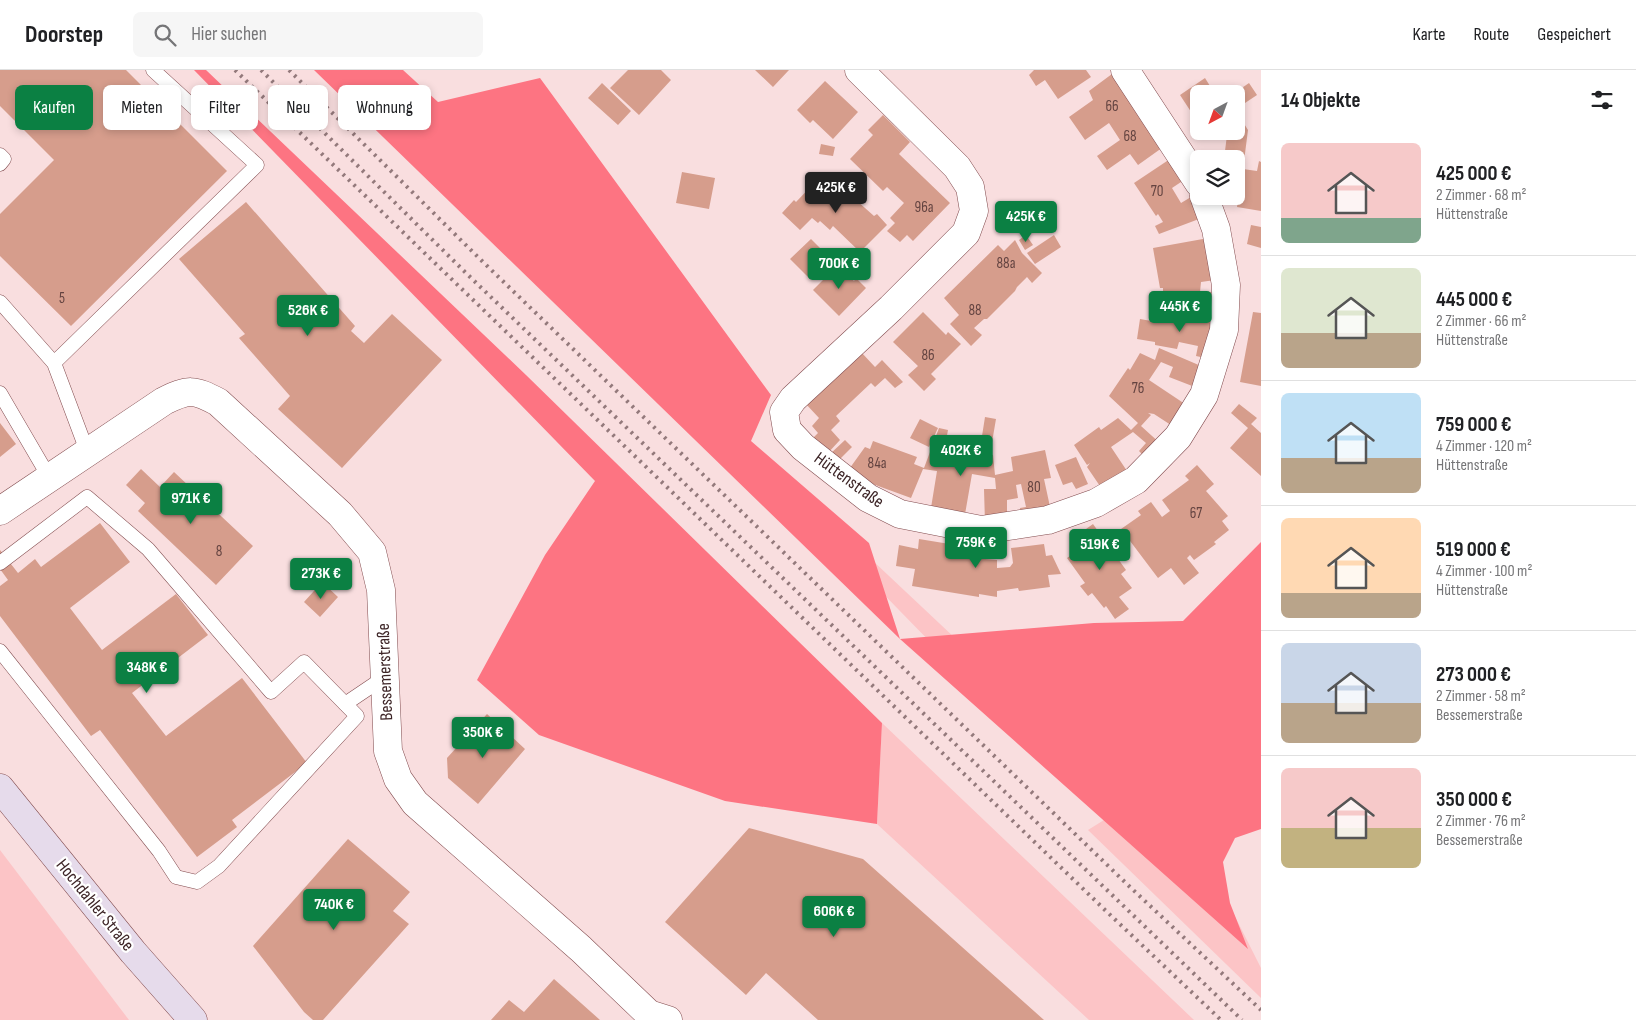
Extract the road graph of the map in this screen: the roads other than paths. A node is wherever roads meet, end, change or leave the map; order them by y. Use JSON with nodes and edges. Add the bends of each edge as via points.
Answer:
{"nodes":[{"id":1,"x":153,"y":70,"type":"edge"},
{"id":2,"x":859,"y":70,"type":"edge"},
{"id":3,"x":1125,"y":70,"type":"edge"},
{"id":4,"x":0,"y":155,"type":"edge"},
{"id":5,"x":0,"y":164,"type":"edge"},
{"id":6,"x":1190,"y":169,"type":"edge"},
{"id":7,"x":1207,"y":205,"type":"edge"},
{"id":8,"x":0,"y":302,"type":"edge"},
{"id":9,"x":54,"y":363,"type":"junction"},
{"id":10,"x":0,"y":393,"type":"edge"},
{"id":11,"x":87,"y":451,"type":"junction"},
{"id":12,"x":49,"y":477,"type":"junction"},
{"id":13,"x":0,"y":510,"type":"edge"},
{"id":14,"x":0,"y":562,"type":"edge"},
{"id":15,"x":0,"y":651,"type":"edge"},
{"id":16,"x":385,"y":676,"type":"junction"},
{"id":17,"x":345,"y":704,"type":"junction"},
{"id":18,"x":0,"y":788,"type":"edge"},
{"id":19,"x":193,"y":1020,"type":"edge"},
{"id":20,"x":668,"y":1020,"type":"edge"}],
"edges":[{"from":1,"to":9,"type":"lane","via":[[257,165]]},
{"from":2,"to":7,"type":"street","name":"Hüttenstraße","via":[[957,167],[970,187],[974,211],[966,233],[793,399],[784,412],[788,430],[803,446],[868,498],[900,514],[981,530],[1048,520],[1096,503],[1136,480],[1178,436],[1204,395],[1224,330],[1226,285],[1216,229]]},
{"from":3,"to":6,"type":"street"},
{"from":4,"to":5,"type":"lane","via":[[4,159]]},
{"from":8,"to":9,"type":"lane"},
{"from":9,"to":11,"type":"lane"},
{"from":10,"to":12,"type":"lane"},
{"from":11,"to":12,"type":"street","name":"Bessemerstraße"},
{"from":11,"to":16,"type":"street","name":"Bessemerstraße","via":[[164,400],[184,391],[203,394],[218,402],[340,514],[372,552],[381,590]]},
{"from":12,"to":13,"type":"street","name":"Bessemerstraße"},
{"from":14,"to":17,"type":"lane","via":[[87,497],[148,549],[271,692],[304,662]]},
{"from":15,"to":17,"type":"lane","via":[[159,851],[176,877],[197,882],[219,866],[357,716]]},
{"from":16,"to":17,"type":"lane"},
{"from":16,"to":20,"type":"street","name":"Bessemerstraße","via":[[388,751],[398,780],[415,804],[649,1014]]},
{"from":18,"to":19,"type":"main road","name":"Hochdahler Straße","via":[[133,952]]}]}
